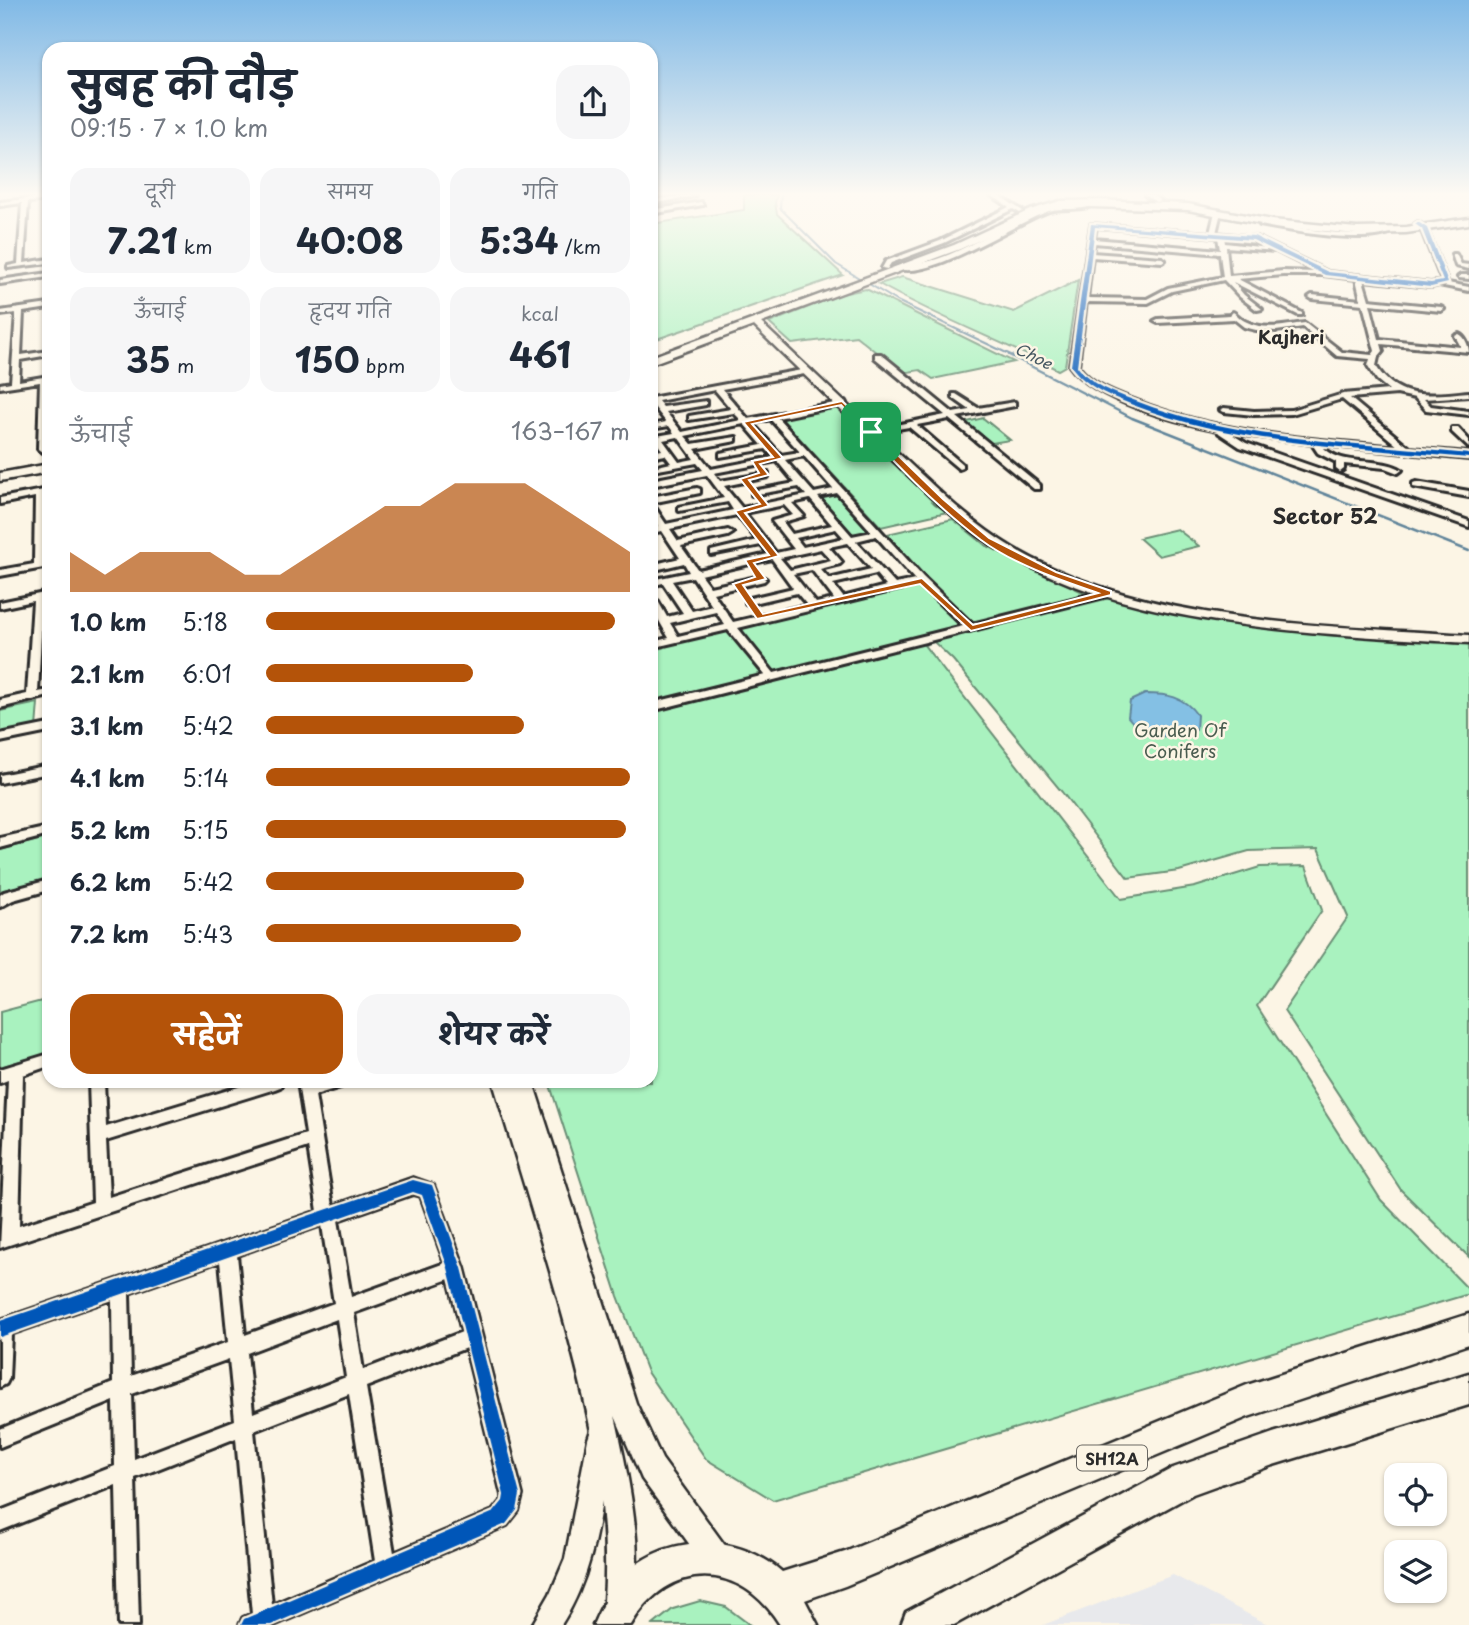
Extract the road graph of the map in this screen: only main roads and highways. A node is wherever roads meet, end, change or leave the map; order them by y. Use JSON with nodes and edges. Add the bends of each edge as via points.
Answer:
{"nodes":[{"id":1,"x":882,"y":271,"type":"edge"},
{"id":2,"x":885,"y":271,"type":"edge"},
{"id":3,"x":879,"y":272,"type":"junction"},
{"id":4,"x":847,"y":285,"type":"junction"},
{"id":5,"x":658,"y":356,"type":"edge"},
{"id":6,"x":658,"y":357,"type":"edge"},
{"id":7,"x":42,"y":463,"type":"edge"},
{"id":8,"x":42,"y":469,"type":"edge"},
{"id":9,"x":0,"y":470,"type":"edge"},
{"id":10,"x":0,"y":477,"type":"edge"},
{"id":11,"x":506,"y":1088,"type":"edge"},
{"id":12,"x":524,"y":1088,"type":"edge"},
{"id":13,"x":1459,"y":1332,"type":"edge"},
{"id":14,"x":1469,"y":1389,"type":"edge"},
{"id":15,"x":716,"y":1558,"type":"junction"},
{"id":16,"x":779,"y":1591,"type":"junction"},
{"id":17,"x":612,"y":1620,"type":"edge"},
{"id":18,"x":800,"y":1625,"type":"edge"},
{"id":19,"x":919,"y":1625,"type":"edge"}],
"edges":[{"from":1,"to":3,"type":"main road"},
{"from":2,"to":3,"type":"main road"},
{"from":3,"to":4,"type":"main road"},
{"from":4,"to":5,"type":"main road"},
{"from":4,"to":6,"type":"main road","via":[[757,324]]},
{"from":7,"to":9,"type":"main road"},
{"from":8,"to":10,"type":"main road"},
{"from":11,"to":17,"type":"main road","via":[[551,1233],[616,1478],[622,1549]]},
{"from":12,"to":15,"type":"main road","via":[[624,1405],[652,1469]]},
{"from":13,"to":16,"type":"main road","number":"SH12A","via":[[1247,1401],[845,1569]]},
{"from":14,"to":19,"type":"main road","via":[[1185,1480]]},
{"from":15,"to":16,"type":"main road","via":[[755,1572]]},
{"from":15,"to":17,"type":"main road","via":[[698,1557],[665,1567],[635,1589]]},
{"from":16,"to":18,"type":"main road"}]}
